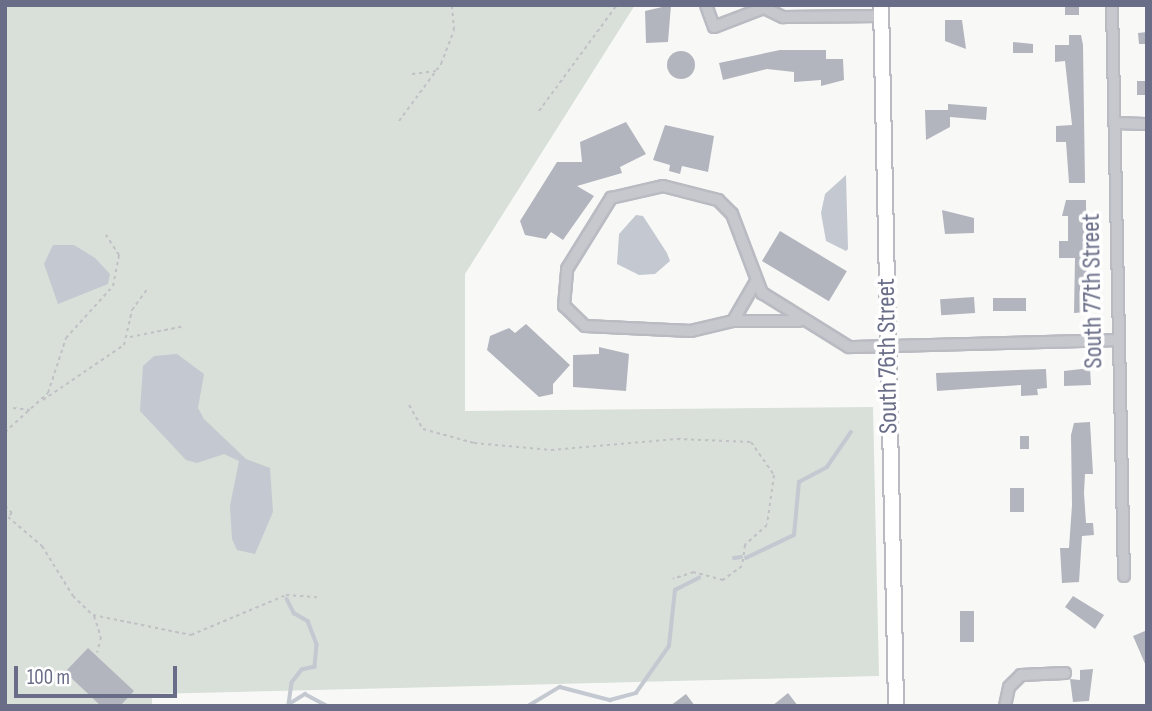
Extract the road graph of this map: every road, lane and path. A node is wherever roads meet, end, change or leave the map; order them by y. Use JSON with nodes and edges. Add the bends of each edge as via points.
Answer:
{"nodes":[{"id":1,"x":452,"y":5,"type":"edge"},
{"id":2,"x":617,"y":5,"type":"edge"},
{"id":3,"x":706,"y":5,"type":"edge"},
{"id":4,"x":1112,"y":5,"type":"edge"},
{"id":5,"x":759,"y":7,"type":"edge"},
{"id":6,"x":881,"y":10,"type":"edge"},
{"id":7,"x":436,"y":71,"type":"junction"},
{"id":8,"x":412,"y":74,"type":"dead end"},
{"id":9,"x":539,"y":111,"type":"dead end"},
{"id":10,"x":399,"y":121,"type":"dead end"},
{"id":11,"x":1114,"y":122,"type":"junction"},
{"id":12,"x":1147,"y":124,"type":"edge"},
{"id":13,"x":106,"y":235,"type":"dead end"},
{"id":14,"x":755,"y":283,"type":"junction"},
{"id":15,"x":147,"y":289,"type":"dead end"},
{"id":16,"x":733,"y":321,"type":"junction"},
{"id":17,"x":799,"y":321,"type":"junction"},
{"id":18,"x":185,"y":326,"type":"dead end"},
{"id":19,"x":129,"y":337,"type":"junction"},
{"id":20,"x":1116,"y":340,"type":"junction"},
{"id":21,"x":888,"y":346,"type":"junction"},
{"id":22,"x":42,"y":401,"type":"junction"},
{"id":23,"x":409,"y":405,"type":"dead end"},
{"id":24,"x":13,"y":408,"type":"dead end"},
{"id":25,"x":30,"y":410,"type":"junction"},
{"id":26,"x":5,"y":432,"type":"edge"},
{"id":27,"x":5,"y":506,"type":"edge"},
{"id":28,"x":6,"y":518,"type":"edge"},
{"id":29,"x":1124,"y":576,"type":"dead end"},
{"id":30,"x":673,"y":579,"type":"dead end"},
{"id":31,"x":317,"y":597,"type":"dead end"},
{"id":32,"x":93,"y":615,"type":"junction"},
{"id":33,"x":97,"y":653,"type":"dead end"},
{"id":34,"x":1065,"y":673,"type":"dead end"},
{"id":35,"x":896,"y":706,"type":"edge"},
{"id":36,"x":1005,"y":706,"type":"edge"}],
"edges":[{"from":1,"to":7,"type":"path","via":[[454,30]]},
{"from":2,"to":9,"type":"path"},
{"from":3,"to":5,"type":"street","via":[[714,27]]},
{"from":4,"to":11,"type":"street","name":"South 77th Street"},
{"from":5,"to":6,"type":"street","via":[[783,17]]},
{"from":6,"to":21,"type":"main road","name":"South 76th Street"},
{"from":7,"to":8,"type":"path"},
{"from":7,"to":10,"type":"path"},
{"from":11,"to":12,"type":"street"},
{"from":11,"to":20,"type":"street","name":"South 77th Street"},
{"from":13,"to":22,"type":"path","via":[[119,255],[118,274],[66,338]]},
{"from":14,"to":16,"type":"street"},
{"from":14,"to":16,"type":"street","via":[[732,214],[718,200],[663,186],[611,198],[567,269],[564,306],[585,326],[691,331]]},
{"from":14,"to":17,"type":"street"},
{"from":15,"to":19,"type":"path","via":[[132,310]]},
{"from":16,"to":17,"type":"street"},
{"from":17,"to":21,"type":"street","via":[[849,347]]},
{"from":18,"to":19,"type":"path"},
{"from":19,"to":22,"type":"path","via":[[97,369]]},
{"from":20,"to":21,"type":"street"},
{"from":20,"to":29,"type":"street","name":"South 77th Street"},
{"from":21,"to":35,"type":"main road","name":"South 76th Street"},
{"from":22,"to":25,"type":"path"},
{"from":23,"to":30,"type":"path","via":[[430,432],[508,446],[551,450],[723,437],[751,442],[775,475],[767,525],[749,539],[742,566],[732,575],[717,582],[694,572]]},
{"from":24,"to":25,"type":"path"},
{"from":25,"to":26,"type":"path"},
{"from":27,"to":28,"type":"path"},
{"from":28,"to":32,"type":"path","via":[[42,546],[73,596]]},
{"from":31,"to":32,"type":"path","via":[[286,595],[191,635]]},
{"from":32,"to":33,"type":"path","via":[[101,637]]},
{"from":34,"to":36,"type":"street","via":[[1020,675],[1009,687]]}]}
